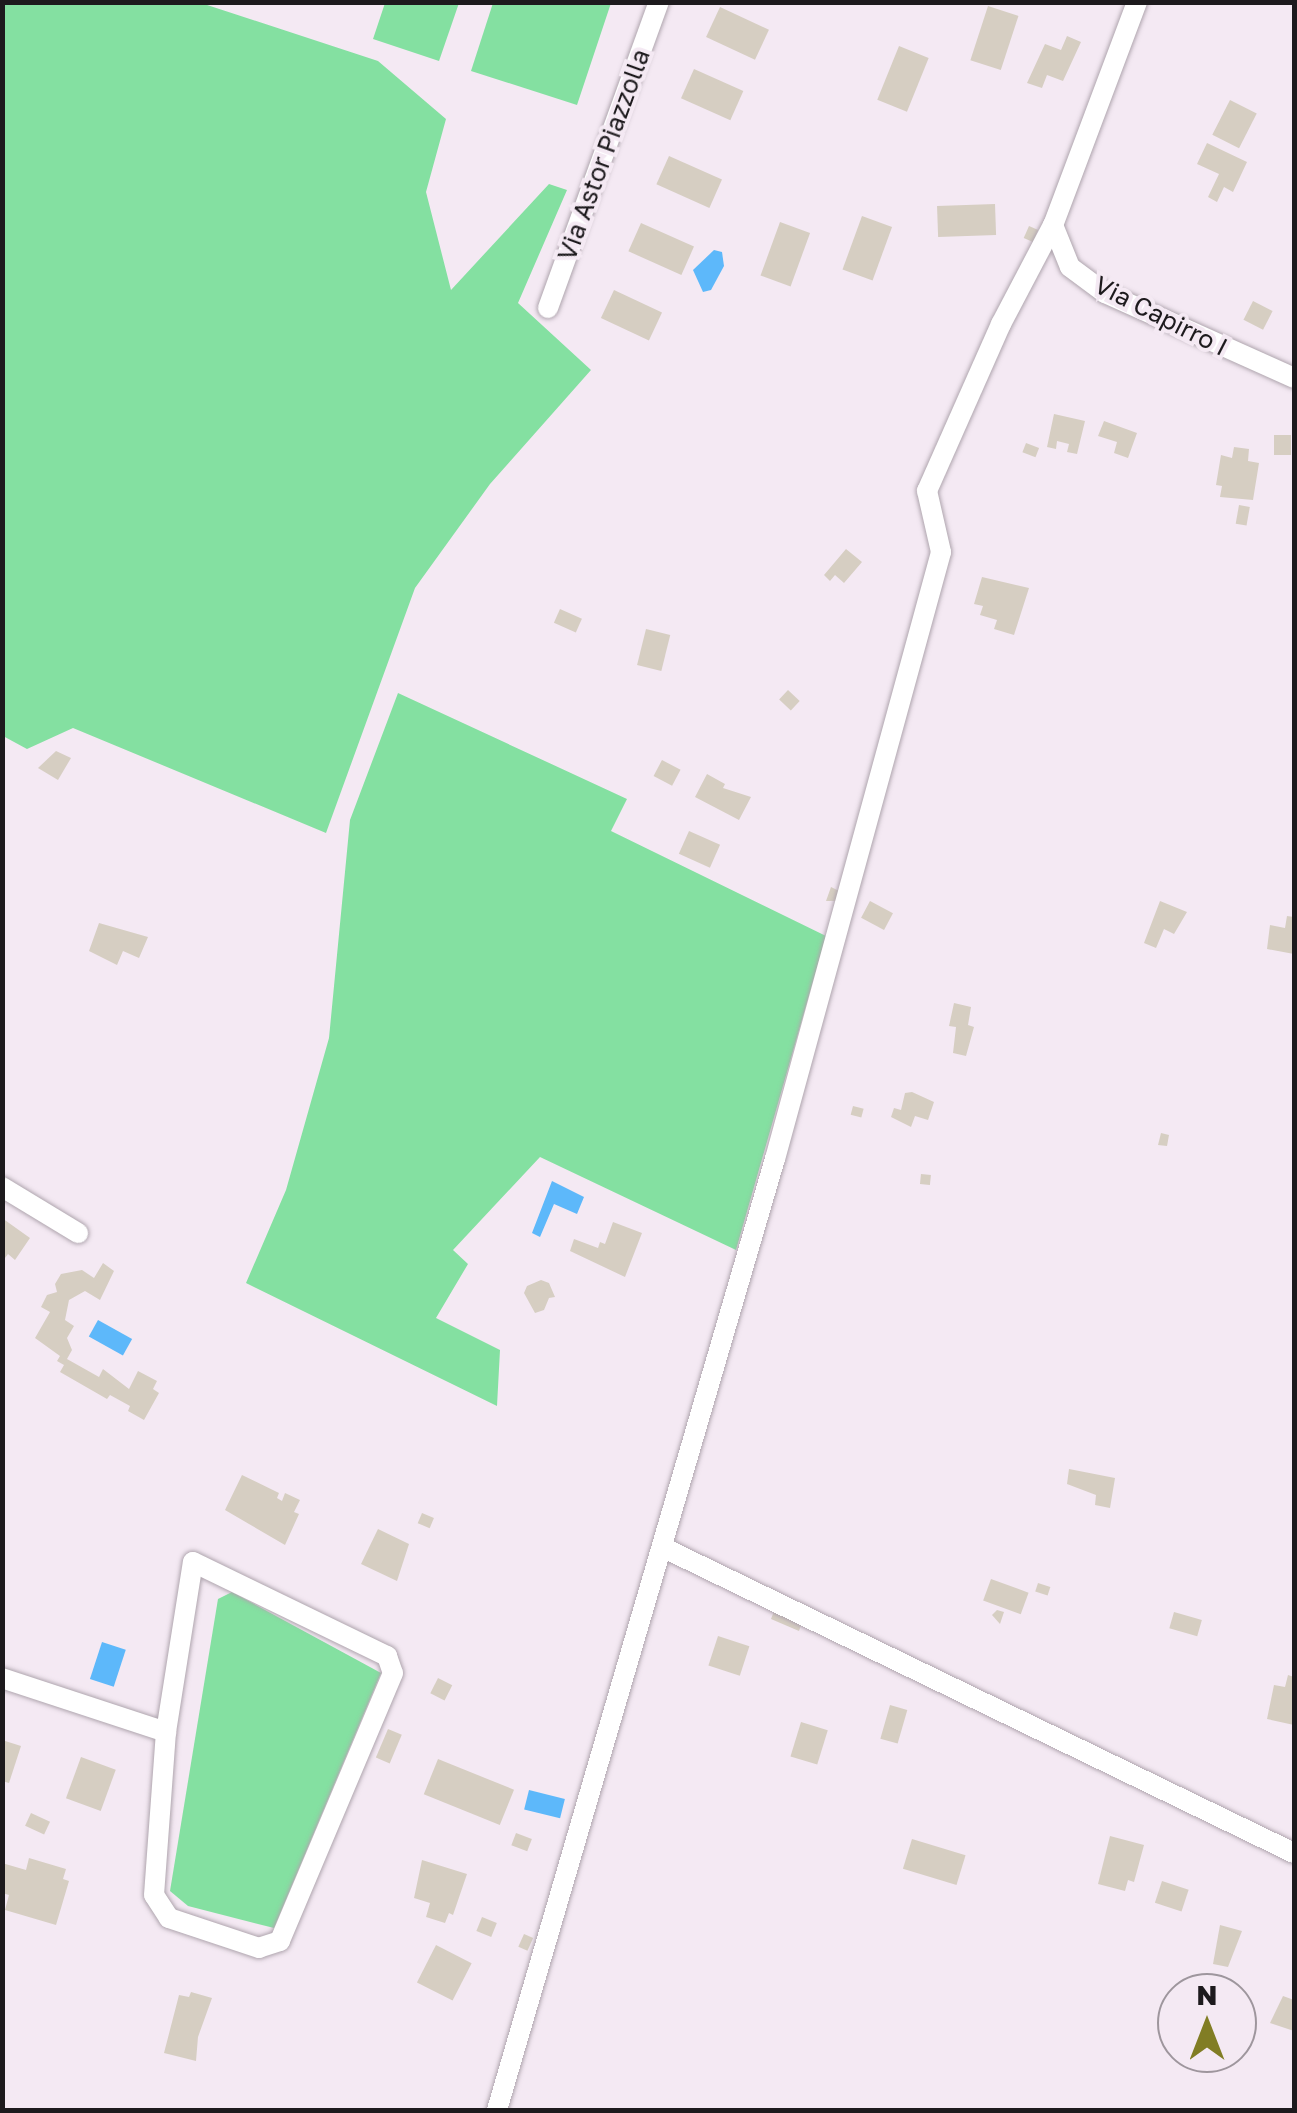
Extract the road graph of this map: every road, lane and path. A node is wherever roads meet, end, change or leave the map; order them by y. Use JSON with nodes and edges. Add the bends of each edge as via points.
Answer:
{"nodes":[{"id":1,"x":659,"y":2,"type":"edge"},
{"id":2,"x":1137,"y":2,"type":"edge"},
{"id":3,"x":1053,"y":225,"type":"junction"},
{"id":4,"x":548,"y":308,"type":"dead end"},
{"id":5,"x":1294,"y":378,"type":"edge"},
{"id":6,"x":2,"y":1187,"type":"edge"},
{"id":7,"x":78,"y":1233,"type":"dead end"},
{"id":8,"x":662,"y":1547,"type":"junction"},
{"id":9,"x":2,"y":1678,"type":"edge"},
{"id":10,"x":166,"y":1732,"type":"junction"},
{"id":11,"x":1294,"y":1853,"type":"edge"},
{"id":12,"x":496,"y":2110,"type":"edge"}],
"edges":[{"from":1,"to":4,"type":"street","name":"Via Astor Piazzolla"},
{"from":2,"to":3,"type":"street"},
{"from":3,"to":5,"type":"street","name":"Via Capirro I","via":[[1070,267],[1105,293]]},
{"from":3,"to":8,"type":"street","via":[[1000,324],[927,491],[941,552]]},
{"from":6,"to":7,"type":"street"},
{"from":8,"to":11,"type":"street"},
{"from":8,"to":12,"type":"street"},
{"from":9,"to":10,"type":"street"},
{"from":10,"to":10,"type":"street","via":[[193,1562],[387,1656],[393,1673],[280,1942],[259,1948],[169,1918],[154,1894]]}]}
